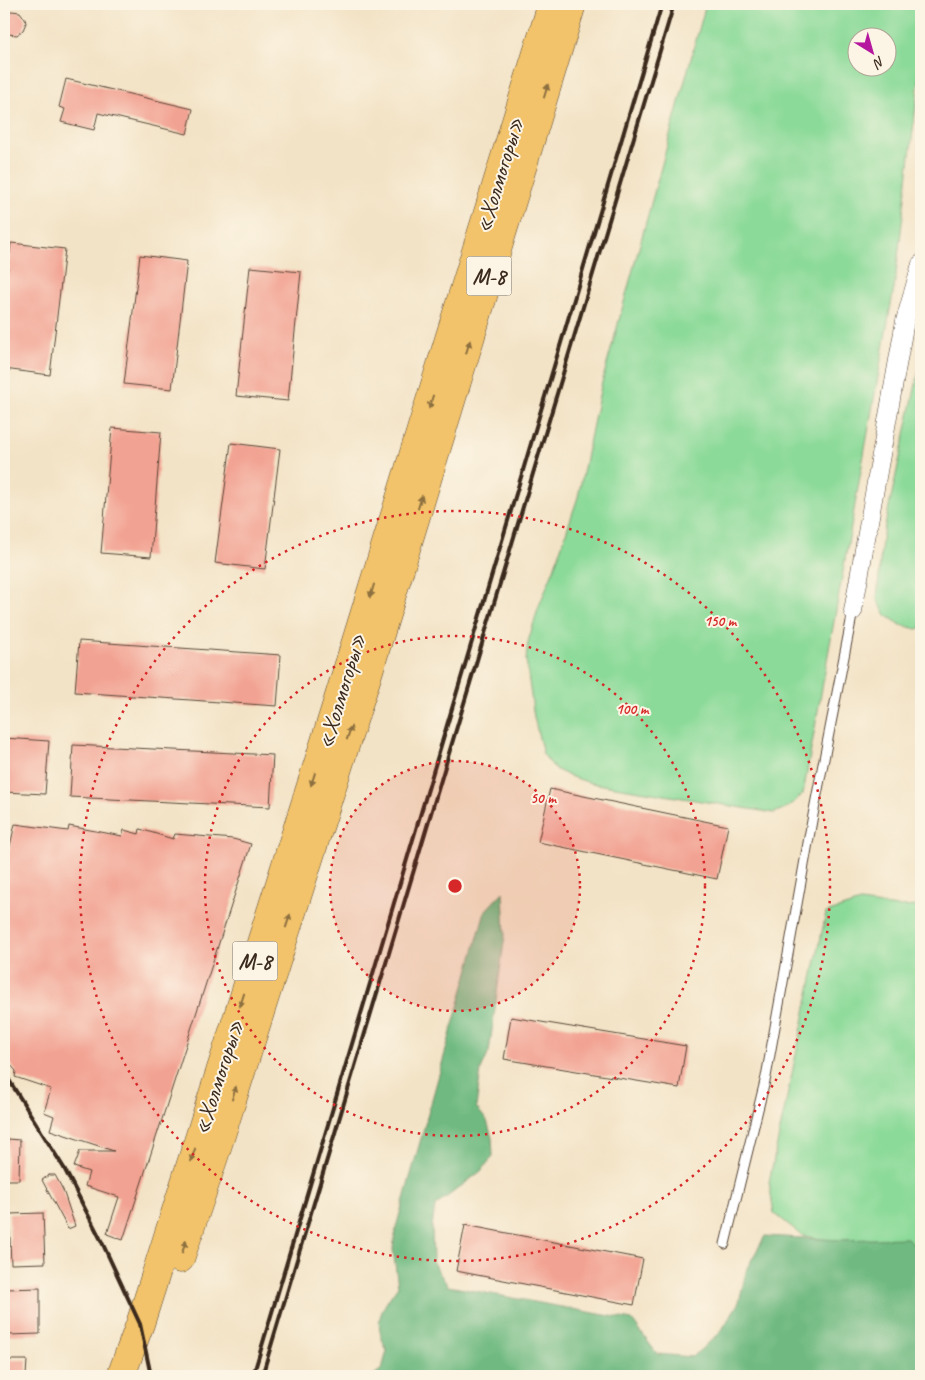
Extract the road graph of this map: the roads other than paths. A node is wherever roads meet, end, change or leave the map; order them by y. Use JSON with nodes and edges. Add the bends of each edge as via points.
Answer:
{"nodes":[{"id":1,"x":552,"y":4,"type":"edge"},
{"id":2,"x":572,"y":4,"type":"edge"},
{"id":3,"x":921,"y":264,"type":"edge"},
{"id":4,"x":853,"y":611,"type":"joint"},
{"id":5,"x":725,"y":1244,"type":"dead end"},
{"id":6,"x":120,"y":1376,"type":"edge"},
{"id":7,"x":140,"y":1376,"type":"edge"}],
"edges":[{"from":1,"to":6,"type":"highway","name":"«Холмогоры»","number":"М-8","one_way":true,"via":[[333,716],[140,1324]]},
{"from":7,"to":2,"type":"highway","name":"«Холмогоры»","number":"М-8","one_way":true,"via":[[214,1157],[367,677]]},
{"from":3,"to":4,"type":"street","via":[[905,321]]},
{"from":4,"to":5,"type":"lane","via":[[766,1077]]}]}
